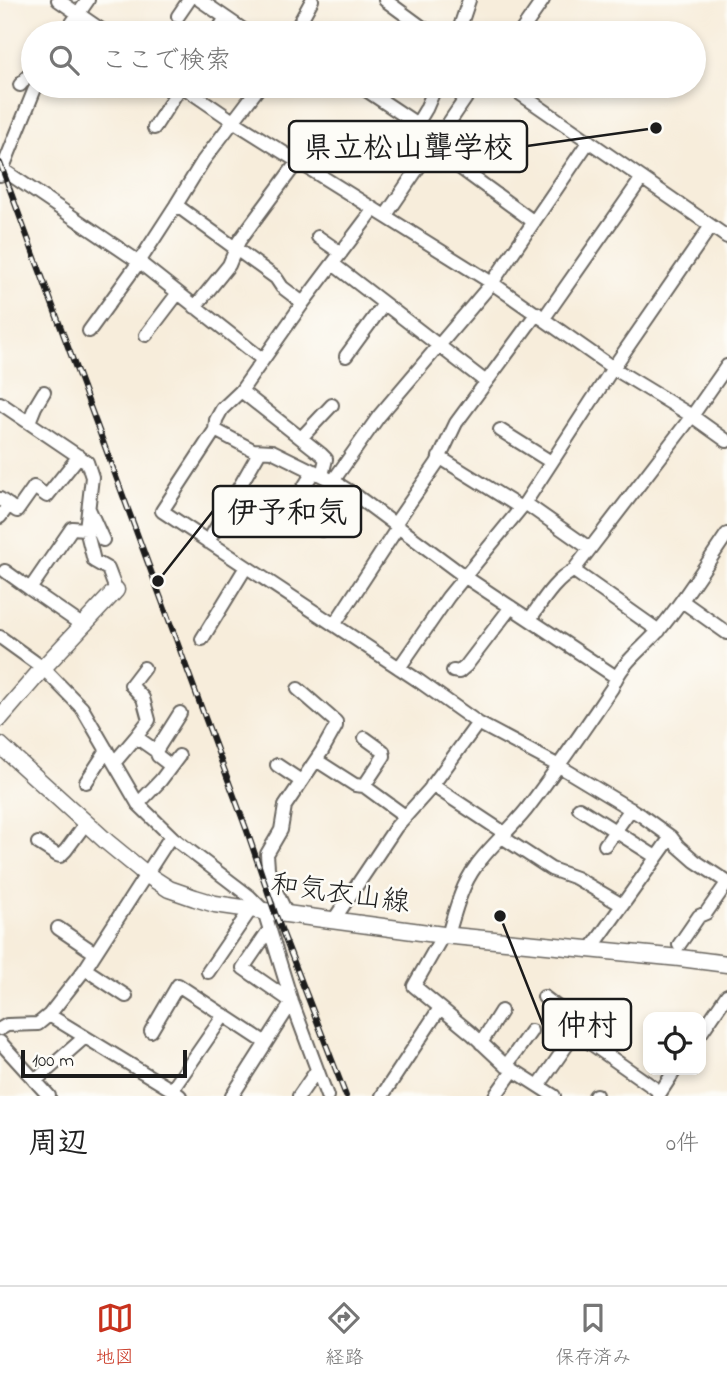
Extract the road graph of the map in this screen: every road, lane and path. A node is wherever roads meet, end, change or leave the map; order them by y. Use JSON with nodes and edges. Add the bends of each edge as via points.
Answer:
{"nodes":[{"id":1,"x":58,"y":0,"type":"edge"},
{"id":2,"x":88,"y":0,"type":"edge"},
{"id":3,"x":189,"y":0,"type":"edge"},
{"id":4,"x":200,"y":0,"type":"edge"},
{"id":5,"x":312,"y":0,"type":"edge"},
{"id":6,"x":385,"y":0,"type":"edge"},
{"id":7,"x":469,"y":0,"type":"edge"},
{"id":8,"x":543,"y":0,"type":"edge"},
{"id":9,"x":78,"y":14,"type":"junction"},
{"id":10,"x":178,"y":16,"type":"dead end"},
{"id":11,"x":226,"y":18,"type":"junction"},
{"id":12,"x":73,"y":21,"type":"edge"},
{"id":13,"x":88,"y":21,"type":"edge"},
{"id":14,"x":224,"y":21,"type":"edge"},
{"id":15,"x":230,"y":21,"type":"edge"},
{"id":16,"x":301,"y":21,"type":"edge"},
{"id":17,"x":413,"y":21,"type":"edge"},
{"id":18,"x":462,"y":21,"type":"edge"},
{"id":19,"x":528,"y":21,"type":"edge"},
{"id":20,"x":31,"y":98,"type":"edge"},
{"id":21,"x":173,"y":98,"type":"edge"},
{"id":22,"x":199,"y":98,"type":"edge"},
{"id":23,"x":251,"y":98,"type":"edge"},
{"id":24,"x":378,"y":98,"type":"edge"},
{"id":25,"x":431,"y":98,"type":"edge"},
{"id":26,"x":466,"y":98,"type":"edge"},
{"id":27,"x":526,"y":98,"type":"edge"},
{"id":28,"x":233,"y":121,"type":"junction"},
{"id":29,"x":154,"y":128,"type":"dead end"},
{"id":30,"x":589,"y":141,"type":"junction"},
{"id":31,"x":433,"y":148,"type":"junction"},
{"id":32,"x":298,"y":160,"type":"junction"},
{"id":33,"x":1,"y":172,"type":"edge"},
{"id":34,"x":642,"y":178,"type":"junction"},
{"id":35,"x":176,"y":205,"type":"junction"},
{"id":36,"x":374,"y":209,"type":"junction"},
{"id":37,"x":386,"y":215,"type":"junction"},
{"id":38,"x":534,"y":222,"type":"junction"},
{"id":39,"x":711,"y":226,"type":"junction"},
{"id":40,"x":318,"y":237,"type":"dead end"},
{"id":41,"x":727,"y":237,"type":"edge"},
{"id":42,"x":235,"y":248,"type":"junction"},
{"id":43,"x":341,"y":253,"type":"junction"},
{"id":44,"x":139,"y":262,"type":"junction"},
{"id":45,"x":332,"y":264,"type":"junction"},
{"id":46,"x":492,"y":283,"type":"junction"},
{"id":47,"x":178,"y":293,"type":"junction"},
{"id":48,"x":303,"y":303,"type":"junction"},
{"id":49,"x":384,"y":304,"type":"junction"},
{"id":50,"x":195,"y":307,"type":"junction"},
{"id":51,"x":540,"y":316,"type":"junction"},
{"id":52,"x":89,"y":331,"type":"dead end"},
{"id":53,"x":146,"y":335,"type":"dead end"},
{"id":54,"x":439,"y":347,"type":"junction"},
{"id":55,"x":346,"y":356,"type":"dead end"},
{"id":56,"x":262,"y":359,"type":"junction"},
{"id":57,"x":727,"y":366,"type":"edge"},
{"id":58,"x":613,"y":368,"type":"junction"},
{"id":59,"x":486,"y":382,"type":"junction"},
{"id":60,"x":241,"y":391,"type":"junction"},
{"id":61,"x":44,"y":392,"type":"dead end"},
{"id":62,"x":0,"y":403,"type":"edge"},
{"id":63,"x":332,"y":405,"type":"dead end"},
{"id":64,"x":692,"y":416,"type":"junction"},
{"id":65,"x":29,"y":422,"type":"junction"},
{"id":66,"x":215,"y":430,"type":"junction"},
{"id":67,"x":500,"y":430,"type":"dead end"},
{"id":68,"x":301,"y":438,"type":"junction"},
{"id":69,"x":727,"y":441,"type":"edge"},
{"id":70,"x":260,"y":451,"type":"junction"},
{"id":71,"x":79,"y":456,"type":"junction"},
{"id":72,"x":439,"y":457,"type":"junction"},
{"id":73,"x":551,"y":462,"type":"junction"},
{"id":74,"x":327,"y":478,"type":"junction"},
{"id":75,"x":4,"y":502,"type":"edge"},
{"id":76,"x":523,"y":505,"type":"junction"},
{"id":77,"x":89,"y":509,"type":"junction"},
{"id":78,"x":0,"y":517,"type":"edge"},
{"id":79,"x":396,"y":526,"type":"junction"},
{"id":80,"x":86,"y":529,"type":"junction"},
{"id":81,"x":727,"y":534,"type":"edge"},
{"id":82,"x":103,"y":540,"type":"dead end"},
{"id":83,"x":208,"y":542,"type":"junction"},
{"id":84,"x":589,"y":548,"type":"junction"},
{"id":85,"x":246,"y":567,"type":"junction"},
{"id":86,"x":575,"y":570,"type":"junction"},
{"id":87,"x":5,"y":571,"type":"dead end"},
{"id":88,"x":464,"y":576,"type":"junction"},
{"id":89,"x":30,"y":589,"type":"junction"},
{"id":90,"x":116,"y":590,"type":"joint"},
{"id":91,"x":682,"y":601,"type":"junction"},
{"id":92,"x":511,"y":607,"type":"junction"},
{"id":93,"x":530,"y":619,"type":"junction"},
{"id":94,"x":82,"y":625,"type":"junction"},
{"id":95,"x":334,"y":625,"type":"junction"},
{"id":96,"x":659,"y":631,"type":"junction"},
{"id":97,"x":727,"y":633,"type":"edge"},
{"id":98,"x":0,"y":637,"type":"edge"},
{"id":99,"x":202,"y":639,"type":"dead end"},
{"id":100,"x":43,"y":668,"type":"junction"},
{"id":101,"x":144,"y":668,"type":"dead end"},
{"id":102,"x":399,"y":668,"type":"junction"},
{"id":103,"x":453,"y":671,"type":"dead end"},
{"id":104,"x":616,"y":677,"type":"junction"},
{"id":105,"x":298,"y":689,"type":"dead end"},
{"id":106,"x":180,"y":712,"type":"dead end"},
{"id":107,"x":0,"y":718,"type":"edge"},
{"id":108,"x":478,"y":723,"type":"junction"},
{"id":109,"x":136,"y":737,"type":"junction"},
{"id":110,"x":365,"y":738,"type":"dead end"},
{"id":111,"x":0,"y":745,"type":"edge"},
{"id":112,"x":107,"y":750,"type":"junction"},
{"id":113,"x":156,"y":751,"type":"junction"},
{"id":114,"x":316,"y":760,"type":"junction"},
{"id":115,"x":114,"y":763,"type":"junction"},
{"id":116,"x":277,"y":765,"type":"dead end"},
{"id":117,"x":559,"y":766,"type":"junction"},
{"id":118,"x":302,"y":781,"type":"junction"},
{"id":119,"x":86,"y":782,"type":"dead end"},
{"id":120,"x":432,"y":785,"type":"junction"},
{"id":121,"x":364,"y":786,"type":"junction"},
{"id":122,"x":138,"y":804,"type":"junction"},
{"id":123,"x":579,"y":808,"type":"dead end"},
{"id":124,"x":631,"y":809,"type":"junction"},
{"id":125,"x":405,"y":816,"type":"junction"},
{"id":126,"x":86,"y":823,"type":"junction"},
{"id":127,"x":615,"y":831,"type":"junction"},
{"id":128,"x":504,"y":835,"type":"junction"},
{"id":129,"x":171,"y":836,"type":"junction"},
{"id":130,"x":671,"y":837,"type":"junction"},
{"id":131,"x":38,"y":843,"type":"dead end"},
{"id":132,"x":606,"y":845,"type":"dead end"},
{"id":133,"x":656,"y":857,"type":"junction"},
{"id":134,"x":146,"y":874,"type":"junction"},
{"id":135,"x":727,"y":882,"type":"edge"},
{"id":136,"x":622,"y":905,"type":"junction"},
{"id":137,"x":257,"y":910,"type":"junction"},
{"id":138,"x":287,"y":915,"type":"junction"},
{"id":139,"x":333,"y":921,"type":"junction"},
{"id":140,"x":58,"y":928,"type":"dead end"},
{"id":141,"x":270,"y":930,"type":"junction"},
{"id":142,"x":445,"y":935,"type":"junction"},
{"id":143,"x":678,"y":945,"type":"dead end"},
{"id":144,"x":591,"y":949,"type":"junction"},
{"id":145,"x":95,"y":953,"type":"junction"},
{"id":146,"x":727,"y":964,"type":"edge"},
{"id":147,"x":85,"y":969,"type":"junction"},
{"id":148,"x":208,"y":972,"type":"dead end"},
{"id":149,"x":727,"y":995,"type":"edge"},
{"id":150,"x":126,"y":996,"type":"dead end"},
{"id":151,"x":544,"y":997,"type":"dead end"},
{"id":152,"x":292,"y":1002,"type":"junction"},
{"id":153,"x":440,"y":1008,"type":"junction"},
{"id":154,"x":501,"y":1011,"type":"dead end"},
{"id":155,"x":49,"y":1015,"type":"junction"},
{"id":156,"x":224,"y":1015,"type":"junction"},
{"id":157,"x":706,"y":1026,"type":"edge"},
{"id":158,"x":0,"y":1029,"type":"edge"},
{"id":159,"x":151,"y":1031,"type":"dead end"},
{"id":160,"x":531,"y":1031,"type":"dead end"},
{"id":161,"x":576,"y":1033,"type":"junction"},
{"id":162,"x":85,"y":1037,"type":"junction"},
{"id":163,"x":0,"y":1042,"type":"edge"},
{"id":164,"x":266,"y":1043,"type":"junction"},
{"id":165,"x":481,"y":1043,"type":"junction"},
{"id":166,"x":510,"y":1068,"type":"junction"},
{"id":167,"x":317,"y":1070,"type":"junction"},
{"id":168,"x":672,"y":1075,"type":"edge"},
{"id":169,"x":35,"y":1081,"type":"junction"},
{"id":170,"x":538,"y":1085,"type":"junction"},
{"id":171,"x":176,"y":1093,"type":"edge"},
{"id":172,"x":659,"y":1094,"type":"edge"},
{"id":173,"x":49,"y":1096,"type":"edge"},
{"id":174,"x":232,"y":1096,"type":"edge"},
{"id":175,"x":299,"y":1096,"type":"edge"},
{"id":176,"x":327,"y":1096,"type":"edge"},
{"id":177,"x":382,"y":1096,"type":"edge"},
{"id":178,"x":495,"y":1096,"type":"edge"},
{"id":179,"x":554,"y":1096,"type":"edge"}],
"edges":[{"from":1,"to":9,"type":"street"},
{"from":2,"to":9,"type":"street"},
{"from":3,"to":10,"type":"street"},
{"from":4,"to":11,"type":"street"},
{"from":5,"to":16,"type":"street"},
{"from":6,"to":17,"type":"street"},
{"from":7,"to":18,"type":"street"},
{"from":8,"to":19,"type":"street"},
{"from":9,"to":12,"type":"street"},
{"from":9,"to":13,"type":"street"},
{"from":11,"to":14,"type":"street"},
{"from":11,"to":15,"type":"street"},
{"from":20,"to":33,"type":"street"},
{"from":21,"to":29,"type":"street"},
{"from":22,"to":28,"type":"street"},
{"from":23,"to":28,"type":"street"},
{"from":24,"to":25,"type":"street","via":[[417,124]]},
{"from":26,"to":31,"type":"street"},
{"from":27,"to":30,"type":"street"},
{"from":28,"to":32,"type":"street"},
{"from":28,"to":35,"type":"street"},
{"from":30,"to":34,"type":"street"},
{"from":30,"to":38,"type":"street"},
{"from":31,"to":37,"type":"street"},
{"from":31,"to":38,"type":"street"},
{"from":32,"to":36,"type":"street"},
{"from":32,"to":42,"type":"street"},
{"from":33,"to":44,"type":"street"},
{"from":34,"to":39,"type":"street"},
{"from":34,"to":51,"type":"street"},
{"from":35,"to":42,"type":"street"},
{"from":35,"to":44,"type":"street"},
{"from":36,"to":37,"type":"street"},
{"from":36,"to":43,"type":"street"},
{"from":37,"to":46,"type":"street"},
{"from":38,"to":46,"type":"street"},
{"from":39,"to":41,"type":"street"},
{"from":39,"to":58,"type":"street"},
{"from":40,"to":43,"type":"street"},
{"from":42,"to":48,"type":"street"},
{"from":42,"to":50,"type":"street","via":[[229,265]]},
{"from":43,"to":45,"type":"street"},
{"from":44,"to":47,"type":"street"},
{"from":44,"to":52,"type":"street"},
{"from":45,"to":48,"type":"street"},
{"from":45,"to":49,"type":"street"},
{"from":46,"to":51,"type":"street"},
{"from":46,"to":54,"type":"street"},
{"from":47,"to":50,"type":"street"},
{"from":47,"to":53,"type":"street"},
{"from":48,"to":56,"type":"street"},
{"from":49,"to":54,"type":"street"},
{"from":49,"to":55,"type":"street"},
{"from":50,"to":56,"type":"street"},
{"from":51,"to":58,"type":"street"},
{"from":51,"to":59,"type":"street"},
{"from":54,"to":59,"type":"street"},
{"from":54,"to":74,"type":"street"},
{"from":56,"to":60,"type":"street"},
{"from":57,"to":64,"type":"street"},
{"from":58,"to":64,"type":"street"},
{"from":58,"to":73,"type":"street"},
{"from":59,"to":72,"type":"street","via":[[456,423]]},
{"from":60,"to":66,"type":"street","via":[[222,409]]},
{"from":60,"to":68,"type":"street"},
{"from":61,"to":65,"type":"street"},
{"from":62,"to":65,"type":"street"},
{"from":63,"to":68,"type":"street"},
{"from":64,"to":69,"type":"street"},
{"from":64,"to":84,"type":"street"},
{"from":65,"to":71,"type":"street"},
{"from":66,"to":70,"type":"street"},
{"from":66,"to":83,"type":"street","via":[[162,511]]},
{"from":67,"to":73,"type":"street"},
{"from":68,"to":74,"type":"street","via":[[326,459]]},
{"from":70,"to":74,"type":"street","via":[[272,451]]},
{"from":70,"to":83,"type":"street"},
{"from":71,"to":75,"type":"street","via":[[47,496],[34,487],[17,511]]},
{"from":71,"to":77,"type":"street","via":[[87,462],[92,477]]},
{"from":72,"to":76,"type":"street"},
{"from":72,"to":79,"type":"street"},
{"from":73,"to":76,"type":"street"},
{"from":74,"to":74,"type":"street","via":[[317,527],[289,510]]},
{"from":74,"to":79,"type":"street"},
{"from":75,"to":78,"type":"street"},
{"from":76,"to":84,"type":"street"},
{"from":76,"to":88,"type":"street"},
{"from":77,"to":80,"type":"street"},
{"from":77,"to":82,"type":"street"},
{"from":79,"to":88,"type":"street"},
{"from":79,"to":95,"type":"street"},
{"from":80,"to":89,"type":"street","via":[[72,528]]},
{"from":80,"to":90,"type":"street","via":[[94,561],[108,569]]},
{"from":81,"to":91,"type":"street"},
{"from":83,"to":85,"type":"street"},
{"from":84,"to":86,"type":"street"},
{"from":85,"to":95,"type":"street"},
{"from":85,"to":99,"type":"street"},
{"from":86,"to":93,"type":"street","via":[[550,591]]},
{"from":86,"to":96,"type":"street"},
{"from":87,"to":89,"type":"street"},
{"from":88,"to":92,"type":"street"},
{"from":88,"to":102,"type":"street"},
{"from":89,"to":94,"type":"street"},
{"from":90,"to":94,"type":"main road"},
{"from":91,"to":96,"type":"street"},
{"from":91,"to":97,"type":"street"},
{"from":92,"to":93,"type":"street"},
{"from":92,"to":103,"type":"street","via":[[466,666]]},
{"from":93,"to":104,"type":"street"},
{"from":94,"to":100,"type":"main road"},
{"from":95,"to":102,"type":"street"},
{"from":96,"to":104,"type":"street"},
{"from":98,"to":100,"type":"street"},
{"from":100,"to":107,"type":"main road"},
{"from":100,"to":112,"type":"street","via":[[82,708]]},
{"from":101,"to":109,"type":"street","via":[[131,685],[143,698],[149,720]]},
{"from":102,"to":108,"type":"street"},
{"from":104,"to":117,"type":"street"},
{"from":105,"to":114,"type":"street","via":[[336,722]]},
{"from":106,"to":113,"type":"street"},
{"from":108,"to":117,"type":"street"},
{"from":108,"to":120,"type":"street"},
{"from":109,"to":113,"type":"street"},
{"from":109,"to":115,"type":"street"},
{"from":110,"to":121,"type":"street","via":[[384,755]]},
{"from":111,"to":126,"type":"main road","name":"和気衣山線"},
{"from":112,"to":115,"type":"street"},
{"from":112,"to":119,"type":"street"},
{"from":113,"to":122,"type":"street","via":[[175,761]]},
{"from":114,"to":118,"type":"street"},
{"from":114,"to":121,"type":"street"},
{"from":115,"to":122,"type":"street"},
{"from":116,"to":118,"type":"street"},
{"from":117,"to":124,"type":"street"},
{"from":117,"to":128,"type":"street"},
{"from":118,"to":138,"type":"street","via":[[285,806],[281,830],[267,854],[274,887]]},
{"from":120,"to":125,"type":"street"},
{"from":120,"to":128,"type":"street"},
{"from":121,"to":125,"type":"street"},
{"from":122,"to":129,"type":"street"},
{"from":123,"to":127,"type":"street"},
{"from":124,"to":127,"type":"street"},
{"from":124,"to":130,"type":"street"},
{"from":125,"to":139,"type":"street"},
{"from":126,"to":131,"type":"street","via":[[60,856]]},
{"from":126,"to":134,"type":"main road","name":"和気衣山線"},
{"from":127,"to":132,"type":"street"},
{"from":127,"to":133,"type":"street"},
{"from":128,"to":136,"type":"street","via":[[551,869]]},
{"from":128,"to":142,"type":"street","via":[[472,872]]},
{"from":129,"to":134,"type":"street"},
{"from":129,"to":137,"type":"street","via":[[249,896]]},
{"from":130,"to":133,"type":"street"},
{"from":130,"to":135,"type":"street","via":[[695,861]]},
{"from":133,"to":136,"type":"street"},
{"from":134,"to":137,"type":"main road","name":"和気衣山線","via":[[195,898]]},
{"from":134,"to":145,"type":"street"},
{"from":135,"to":143,"type":"street"},
{"from":136,"to":144,"type":"street"},
{"from":137,"to":138,"type":"main road","name":"和気衣山線"},
{"from":137,"to":141,"type":"street"},
{"from":137,"to":148,"type":"street"},
{"from":138,"to":139,"type":"main road","name":"和気衣山線"},
{"from":139,"to":142,"type":"main road","name":"和気衣山線"},
{"from":140,"to":145,"type":"street"},
{"from":141,"to":152,"type":"street"},
{"from":141,"to":152,"type":"street","via":[[243,968]]},
{"from":142,"to":144,"type":"main road","name":"和気衣山線"},
{"from":142,"to":153,"type":"street","via":[[414,986]]},
{"from":144,"to":146,"type":"main road","name":"和気衣山線"},
{"from":145,"to":147,"type":"street"},
{"from":147,"to":150,"type":"street"},
{"from":147,"to":155,"type":"street"},
{"from":149,"to":157,"type":"street"},
{"from":151,"to":161,"type":"street","via":[[581,1025]]},
{"from":152,"to":164,"type":"street"},
{"from":152,"to":167,"type":"street"},
{"from":153,"to":165,"type":"street"},
{"from":153,"to":177,"type":"street"},
{"from":154,"to":165,"type":"street"},
{"from":155,"to":158,"type":"street","via":[[38,1024]]},
{"from":155,"to":162,"type":"street"},
{"from":156,"to":159,"type":"street","via":[[178,985]]},
{"from":156,"to":164,"type":"street"},
{"from":156,"to":171,"type":"street"},
{"from":160,"to":166,"type":"street"},
{"from":161,"to":170,"type":"street"},
{"from":161,"to":172,"type":"street"},
{"from":162,"to":169,"type":"street"},
{"from":162,"to":171,"type":"street"},
{"from":163,"to":169,"type":"street"},
{"from":164,"to":174,"type":"street"},
{"from":165,"to":166,"type":"street"},
{"from":166,"to":170,"type":"street"},
{"from":166,"to":178,"type":"street"},
{"from":167,"to":175,"type":"street"},
{"from":167,"to":176,"type":"street"},
{"from":168,"to":172,"type":"street"},
{"from":169,"to":173,"type":"street"},
{"from":170,"to":179,"type":"street"}]}
